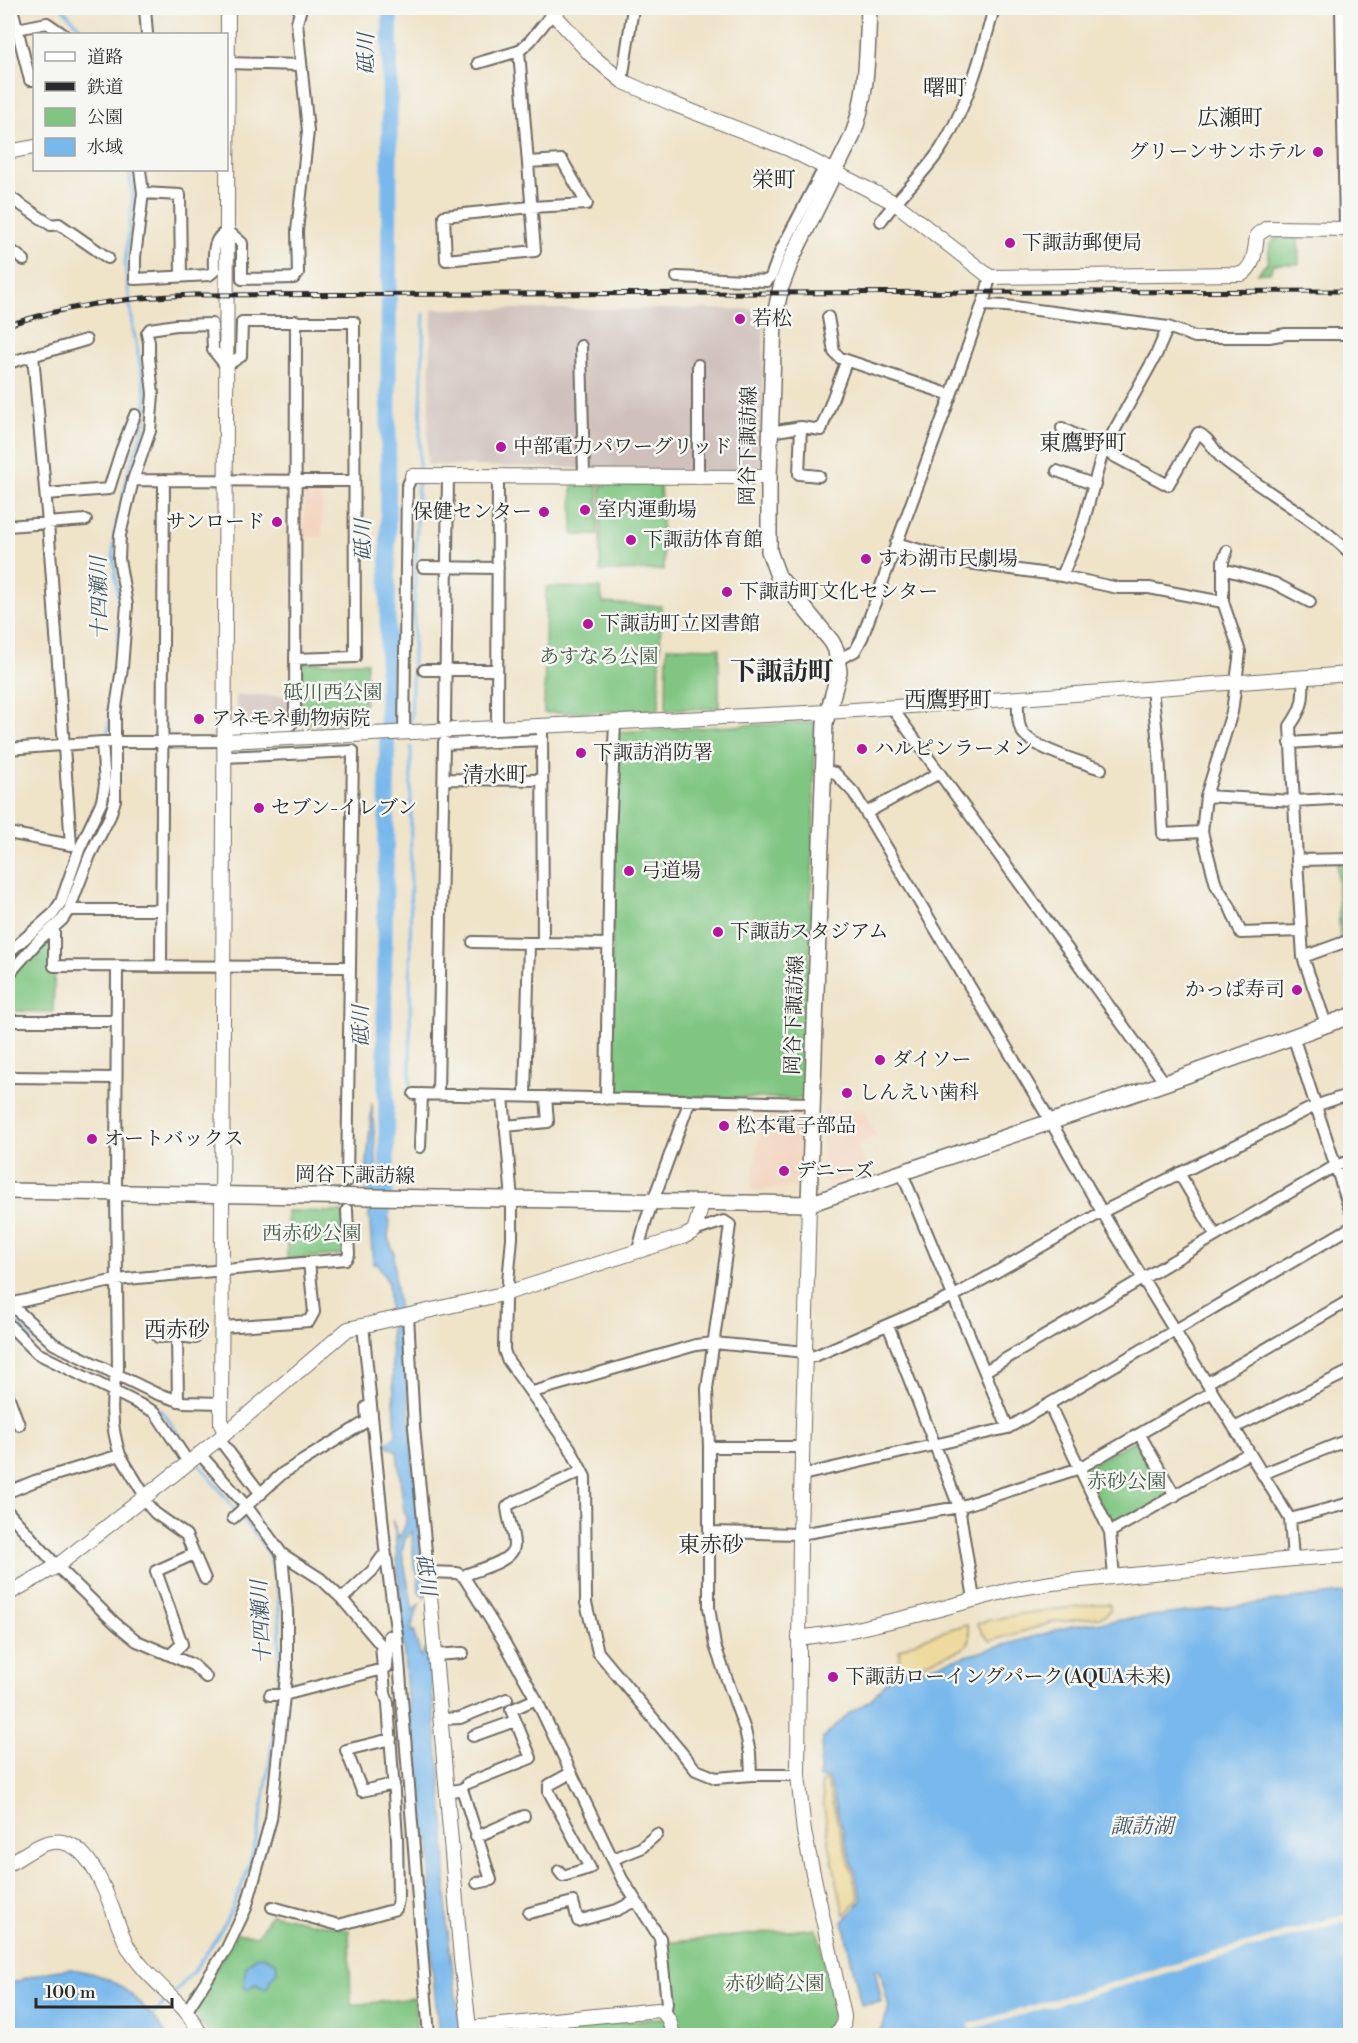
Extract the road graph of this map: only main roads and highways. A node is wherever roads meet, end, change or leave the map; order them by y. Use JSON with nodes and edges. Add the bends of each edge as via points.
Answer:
{"nodes":[{"id":1,"x":869,"y":8,"type":"edge"},
{"id":2,"x":1350,"y":1016,"type":"edge"},
{"id":3,"x":8,"y":1191,"type":"edge"},
{"id":4,"x":809,"y":1204,"type":"junction"}],
"edges":[{"from":1,"to":4,"type":"main road","name":"岡谷下諏訪線","via":[[860,117],[852,137],[829,171],[792,258],[774,320],[769,551],[778,576],[832,642],[839,659],[837,685],[825,723]]},
{"from":2,"to":4,"type":"main road","name":"岡谷下諏訪線"},
{"from":3,"to":4,"type":"main road","name":"岡谷下諏訪線"}]}
